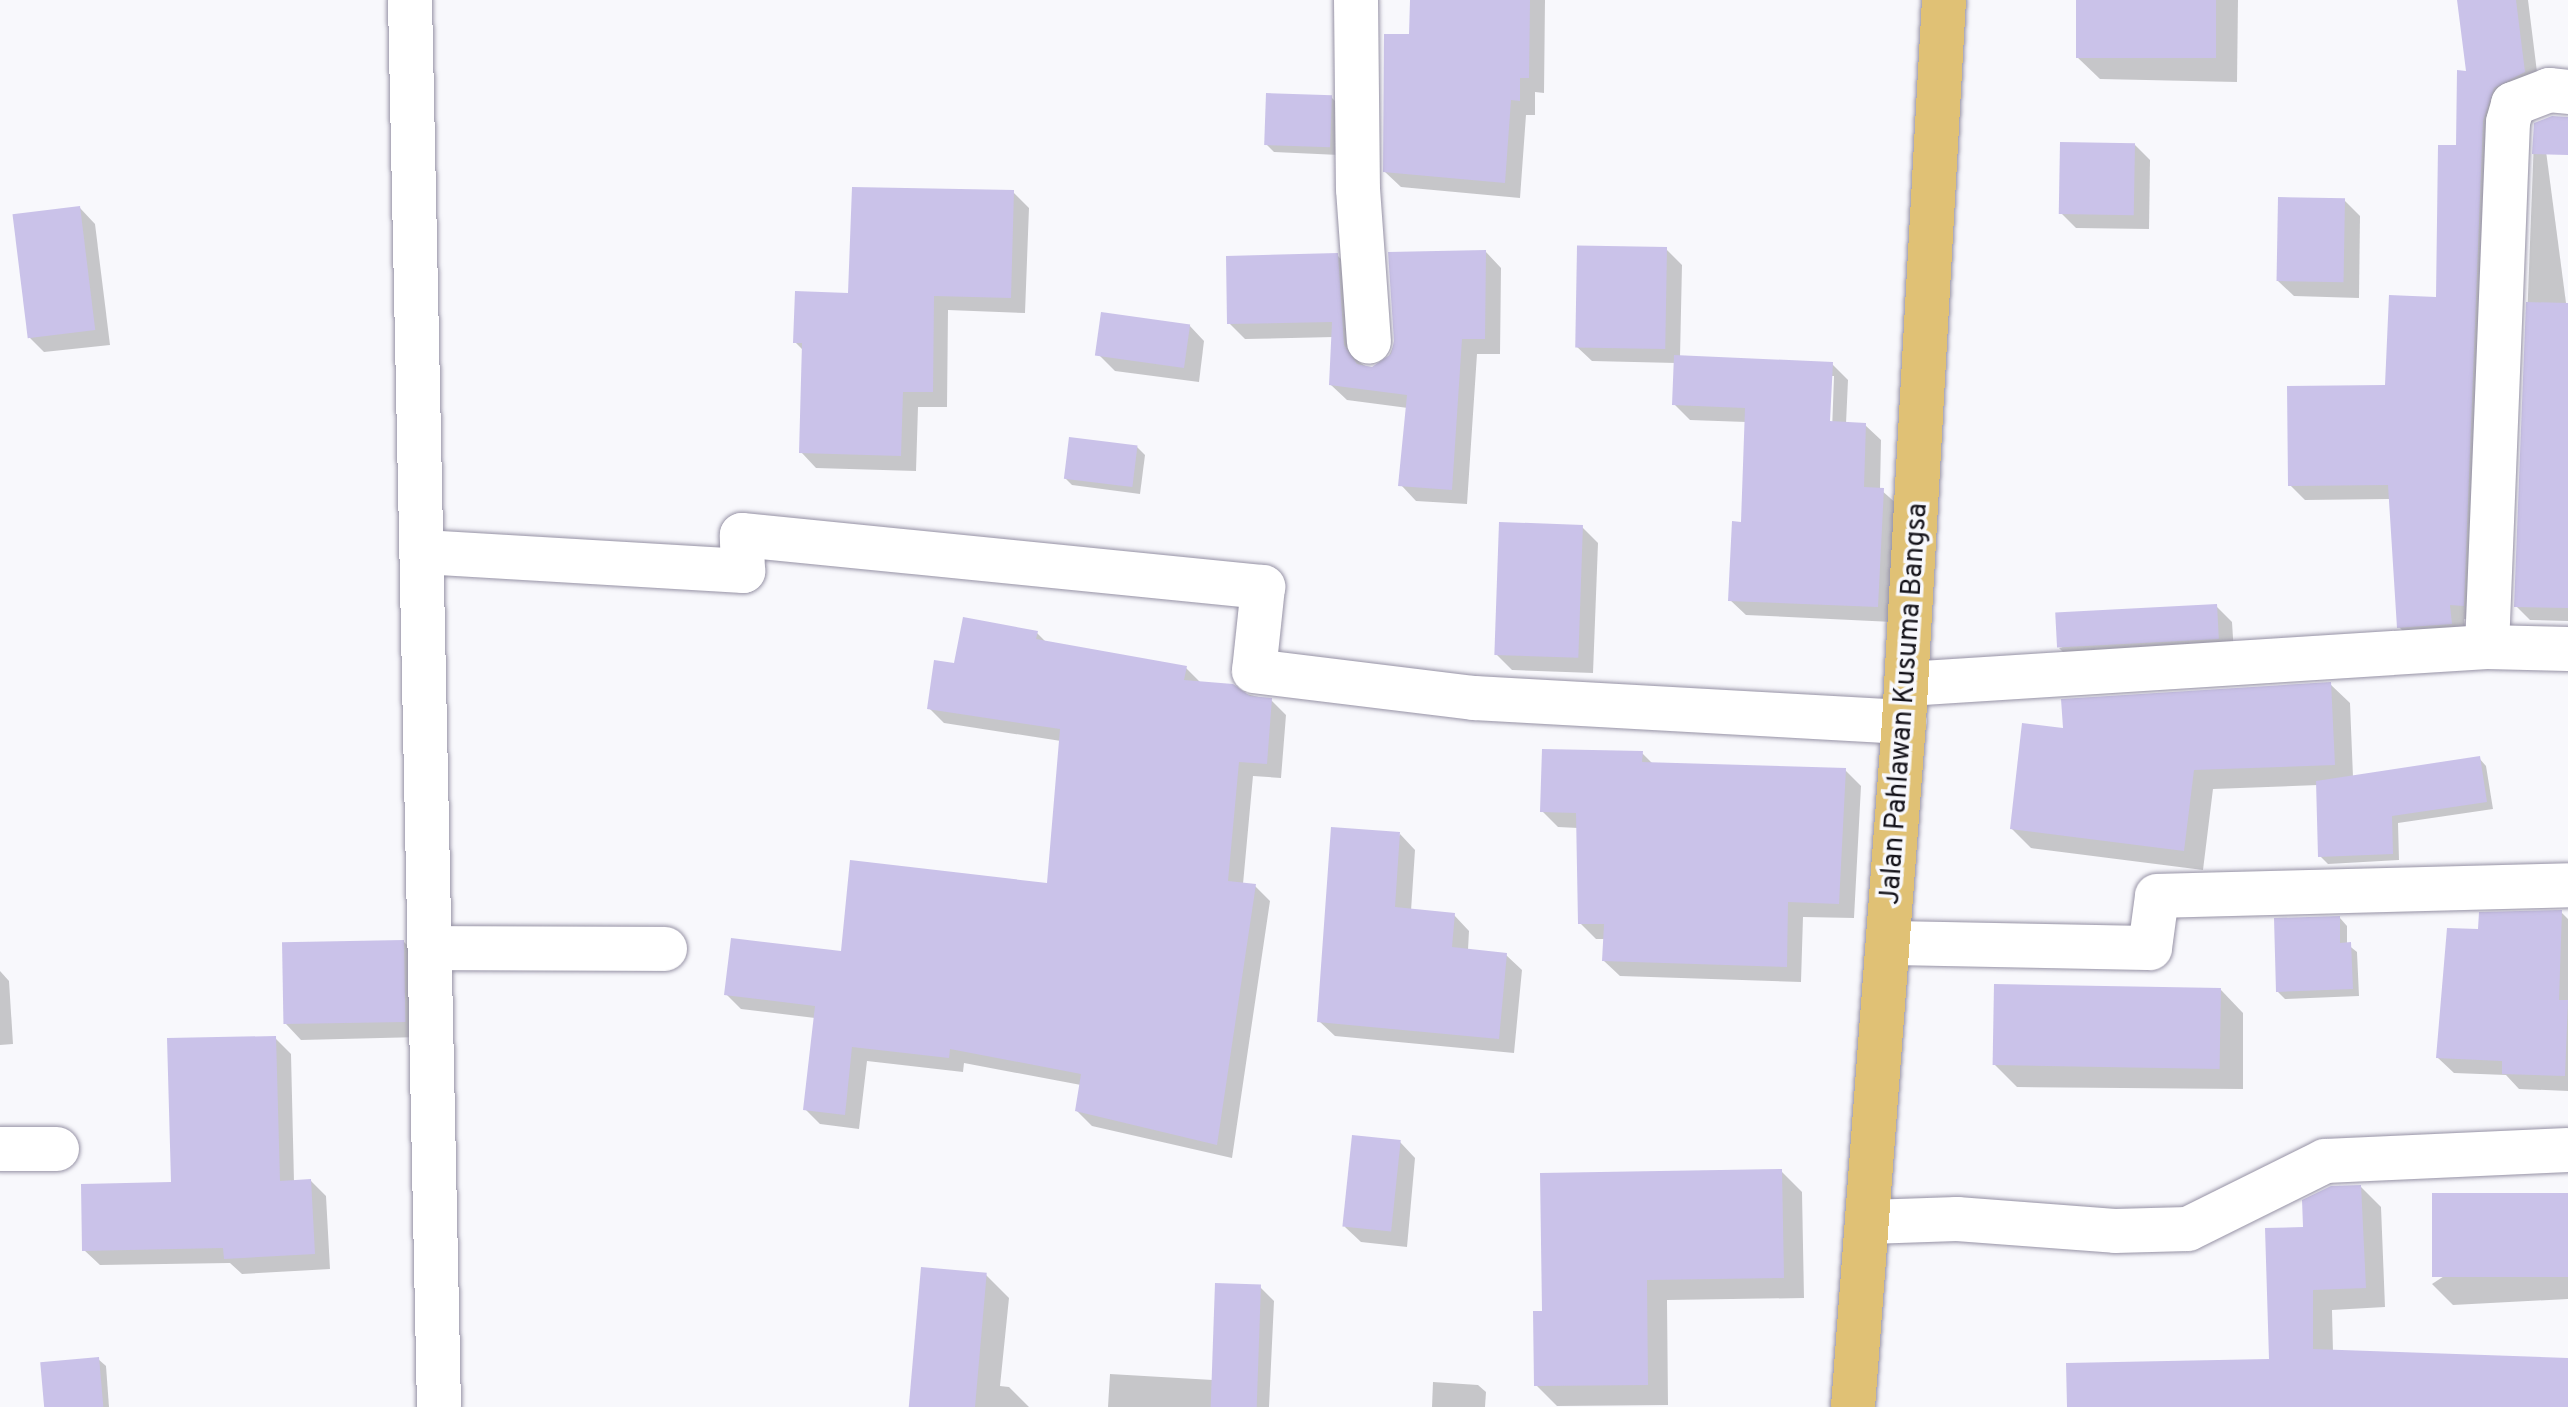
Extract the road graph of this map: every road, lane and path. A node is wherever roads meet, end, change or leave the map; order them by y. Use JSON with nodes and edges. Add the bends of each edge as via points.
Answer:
{"nodes":[{"id":1,"x":410,"y":0,"type":"edge"},
{"id":2,"x":1356,"y":0,"type":"edge"},
{"id":3,"x":1944,"y":0,"type":"edge"},
{"id":4,"x":2568,"y":92,"type":"edge"},
{"id":5,"x":1369,"y":342,"type":"dead end"},
{"id":6,"x":423,"y":552,"type":"junction"},
{"id":7,"x":2487,"y":647,"type":"junction"},
{"id":8,"x":2568,"y":649,"type":"edge"},
{"id":9,"x":1906,"y":703,"type":"junction"},
{"id":10,"x":2568,"y":885,"type":"edge"},
{"id":11,"x":1890,"y":943,"type":"junction"},
{"id":12,"x":430,"y":948,"type":"junction"},
{"id":13,"x":665,"y":949,"type":"dead end"},
{"id":14,"x":0,"y":1149,"type":"edge"},
{"id":15,"x":57,"y":1149,"type":"dead end"},
{"id":16,"x":2568,"y":1150,"type":"edge"},
{"id":17,"x":1869,"y":1222,"type":"junction"},
{"id":18,"x":439,"y":1407,"type":"edge"},
{"id":19,"x":1853,"y":1407,"type":"edge"}],
"edges":[{"from":1,"to":6,"type":"street"},
{"from":2,"to":5,"type":"street","via":[[1358,189]]},
{"from":3,"to":9,"type":"main road","name":"Jalan Pahlawan Kusuma Bangsa"},
{"from":4,"to":7,"type":"street","via":[[2549,90],[2513,104],[2508,122]]},
{"from":6,"to":9,"type":"street","via":[[743,571],[742,535],[1263,587],[1254,671],[1474,698]]},
{"from":6,"to":12,"type":"street"},
{"from":7,"to":8,"type":"street"},
{"from":7,"to":9,"type":"street"},
{"from":9,"to":11,"type":"main road","name":"Jalan Pahlawan Kusuma Bangsa"},
{"from":10,"to":11,"type":"street","via":[[2157,896],[2150,948]]},
{"from":11,"to":17,"type":"main road","name":"Jalan Pahlawan Kusuma Bangsa"},
{"from":12,"to":13,"type":"street"},
{"from":12,"to":18,"type":"street"},
{"from":14,"to":15,"type":"street"},
{"from":16,"to":17,"type":"street","via":[[2325,1161],[2188,1229],[2115,1231],[1957,1219]]},
{"from":17,"to":19,"type":"main road","name":"Jalan Pahlawan Kusuma Bangsa"}]}
